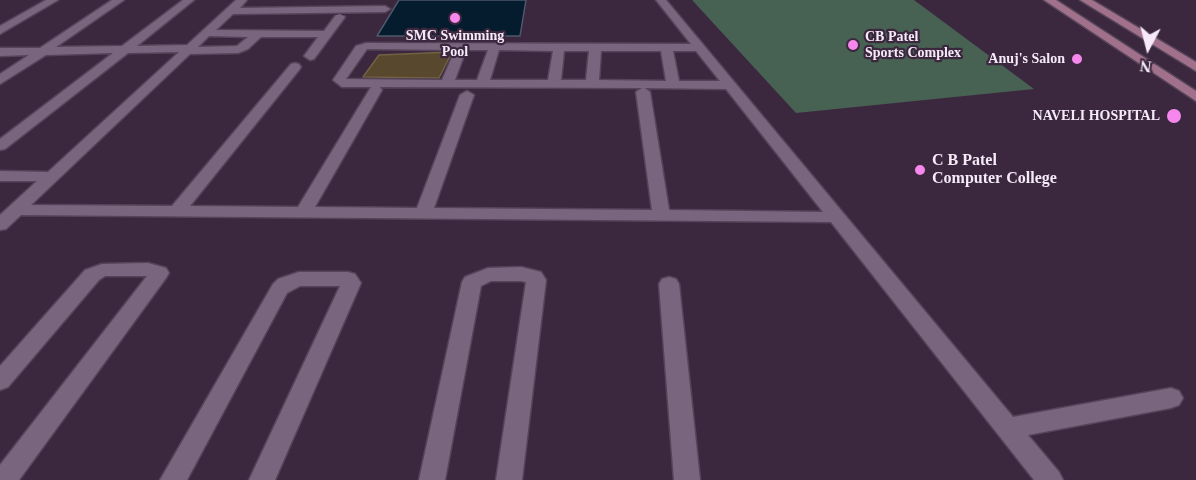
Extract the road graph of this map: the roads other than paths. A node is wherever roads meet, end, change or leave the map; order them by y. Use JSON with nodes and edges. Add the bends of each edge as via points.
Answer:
{"nodes":[{"id":1,"x":53,"y":0,"type":"edge"},
{"id":2,"x":119,"y":0,"type":"edge"},
{"id":3,"x":189,"y":0,"type":"edge"},
{"id":4,"x":242,"y":0,"type":"edge"},
{"id":5,"x":304,"y":0,"type":"edge"},
{"id":6,"x":661,"y":0,"type":"edge"},
{"id":7,"x":1049,"y":0,"type":"edge"},
{"id":8,"x":1062,"y":0,"type":"edge"},
{"id":9,"x":1085,"y":0,"type":"edge"},
{"id":10,"x":357,"y":4,"type":"edge"},
{"id":11,"x":385,"y":9,"type":"dead end"},
{"id":12,"x":231,"y":10,"type":"junction"},
{"id":13,"x":296,"y":10,"type":"junction"},
{"id":14,"x":340,"y":17,"type":"dead end"},
{"id":15,"x":0,"y":30,"type":"edge"},
{"id":16,"x":206,"y":33,"type":"junction"},
{"id":17,"x":259,"y":33,"type":"junction"},
{"id":18,"x":327,"y":34,"type":"junction"},
{"id":19,"x":462,"y":46,"type":"junction"},
{"id":20,"x":495,"y":46,"type":"junction"},
{"id":21,"x":559,"y":47,"type":"junction"},
{"id":22,"x":595,"y":47,"type":"junction"},
{"id":23,"x":666,"y":48,"type":"junction"},
{"id":24,"x":699,"y":48,"type":"junction"},
{"id":25,"x":45,"y":50,"type":"junction"},
{"id":26,"x":125,"y":50,"type":"junction"},
{"id":27,"x":189,"y":50,"type":"junction"},
{"id":28,"x":0,"y":52,"type":"edge"},
{"id":29,"x":310,"y":56,"type":"dead end"},
{"id":30,"x":295,"y":67,"type":"dead end"},
{"id":31,"x":1196,"y":67,"type":"edge"},
{"id":32,"x":0,"y":80,"type":"edge"},
{"id":33,"x":447,"y":84,"type":"junction"},
{"id":34,"x":482,"y":84,"type":"junction"},
{"id":35,"x":554,"y":85,"type":"junction"},
{"id":36,"x":592,"y":85,"type":"junction"},
{"id":37,"x":673,"y":85,"type":"junction"},
{"id":38,"x":729,"y":85,"type":"junction"},
{"id":39,"x":1196,"y":85,"type":"edge"},
{"id":40,"x":375,"y":90,"type":"dead end"},
{"id":41,"x":643,"y":92,"type":"dead end"},
{"id":42,"x":467,"y":95,"type":"dead end"},
{"id":43,"x":1196,"y":96,"type":"edge"},
{"id":44,"x":0,"y":146,"type":"edge"},
{"id":45,"x":0,"y":176,"type":"edge"},
{"id":46,"x":53,"y":177,"type":"junction"},
{"id":47,"x":18,"y":210,"type":"junction"},
{"id":48,"x":177,"y":211,"type":"junction"},
{"id":49,"x":304,"y":212,"type":"junction"},
{"id":50,"x":423,"y":214,"type":"junction"},
{"id":51,"x":661,"y":216,"type":"junction"},
{"id":52,"x":838,"y":217,"type":"junction"},
{"id":53,"x":0,"y":225,"type":"edge"},
{"id":54,"x":669,"y":284,"type":"dead end"},
{"id":55,"x":0,"y":381,"type":"edge"},
{"id":56,"x":1171,"y":399,"type":"dead end"},
{"id":57,"x":1008,"y":428,"type":"junction"},
{"id":58,"x":4,"y":480,"type":"edge"},
{"id":59,"x":173,"y":480,"type":"edge"},
{"id":60,"x":262,"y":480,"type":"edge"},
{"id":61,"x":432,"y":480,"type":"edge"},
{"id":62,"x":509,"y":480,"type":"edge"},
{"id":63,"x":687,"y":480,"type":"edge"},
{"id":64,"x":1050,"y":480,"type":"edge"}],
"edges":[{"from":1,"to":15,"type":"street"},
{"from":2,"to":25,"type":"street"},
{"from":3,"to":26,"type":"street"},
{"from":4,"to":12,"type":"street"},
{"from":5,"to":13,"type":"street"},
{"from":6,"to":24,"type":"street"},
{"from":7,"to":43,"type":"main road"},
{"from":8,"to":39,"type":"main road"},
{"from":9,"to":31,"type":"main road"},
{"from":10,"to":11,"type":"street"},
{"from":10,"to":13,"type":"street"},
{"from":12,"to":13,"type":"street"},
{"from":12,"to":16,"type":"street"},
{"from":14,"to":18,"type":"street"},
{"from":16,"to":17,"type":"street"},
{"from":16,"to":27,"type":"street"},
{"from":17,"to":18,"type":"street"},
{"from":17,"to":27,"type":"street","via":[[238,50]]},
{"from":18,"to":29,"type":"street"},
{"from":19,"to":20,"type":"street"},
{"from":19,"to":33,"type":"street"},
{"from":19,"to":33,"type":"street","via":[[360,48],[339,80]]},
{"from":20,"to":21,"type":"street"},
{"from":20,"to":34,"type":"street"},
{"from":21,"to":22,"type":"street"},
{"from":21,"to":35,"type":"street"},
{"from":22,"to":23,"type":"street"},
{"from":22,"to":36,"type":"street"},
{"from":23,"to":24,"type":"street"},
{"from":23,"to":37,"type":"street"},
{"from":24,"to":38,"type":"street"},
{"from":25,"to":26,"type":"street"},
{"from":25,"to":28,"type":"street"},
{"from":25,"to":32,"type":"street"},
{"from":26,"to":27,"type":"street"},
{"from":26,"to":44,"type":"street"},
{"from":27,"to":46,"type":"street"},
{"from":30,"to":48,"type":"street"},
{"from":33,"to":34,"type":"street"},
{"from":34,"to":35,"type":"street"},
{"from":35,"to":36,"type":"street"},
{"from":36,"to":37,"type":"street"},
{"from":37,"to":38,"type":"street"},
{"from":38,"to":52,"type":"street"},
{"from":40,"to":49,"type":"street"},
{"from":41,"to":51,"type":"street"},
{"from":42,"to":50,"type":"street"},
{"from":45,"to":46,"type":"street"},
{"from":46,"to":47,"type":"street"},
{"from":47,"to":48,"type":"street"},
{"from":47,"to":53,"type":"street"},
{"from":48,"to":49,"type":"street"},
{"from":49,"to":50,"type":"street"},
{"from":50,"to":51,"type":"street"},
{"from":51,"to":52,"type":"street"},
{"from":52,"to":57,"type":"street"},
{"from":54,"to":63,"type":"street"},
{"from":55,"to":58,"type":"street","via":[[92,275],[102,270],[148,269],[159,273]]},
{"from":56,"to":57,"type":"street"},
{"from":57,"to":64,"type":"street"},
{"from":59,"to":60,"type":"street","via":[[280,289],[298,279],[348,279],[351,283]]},
{"from":61,"to":62,"type":"street","via":[[472,282],[488,275],[521,274],[536,280]]}]}
